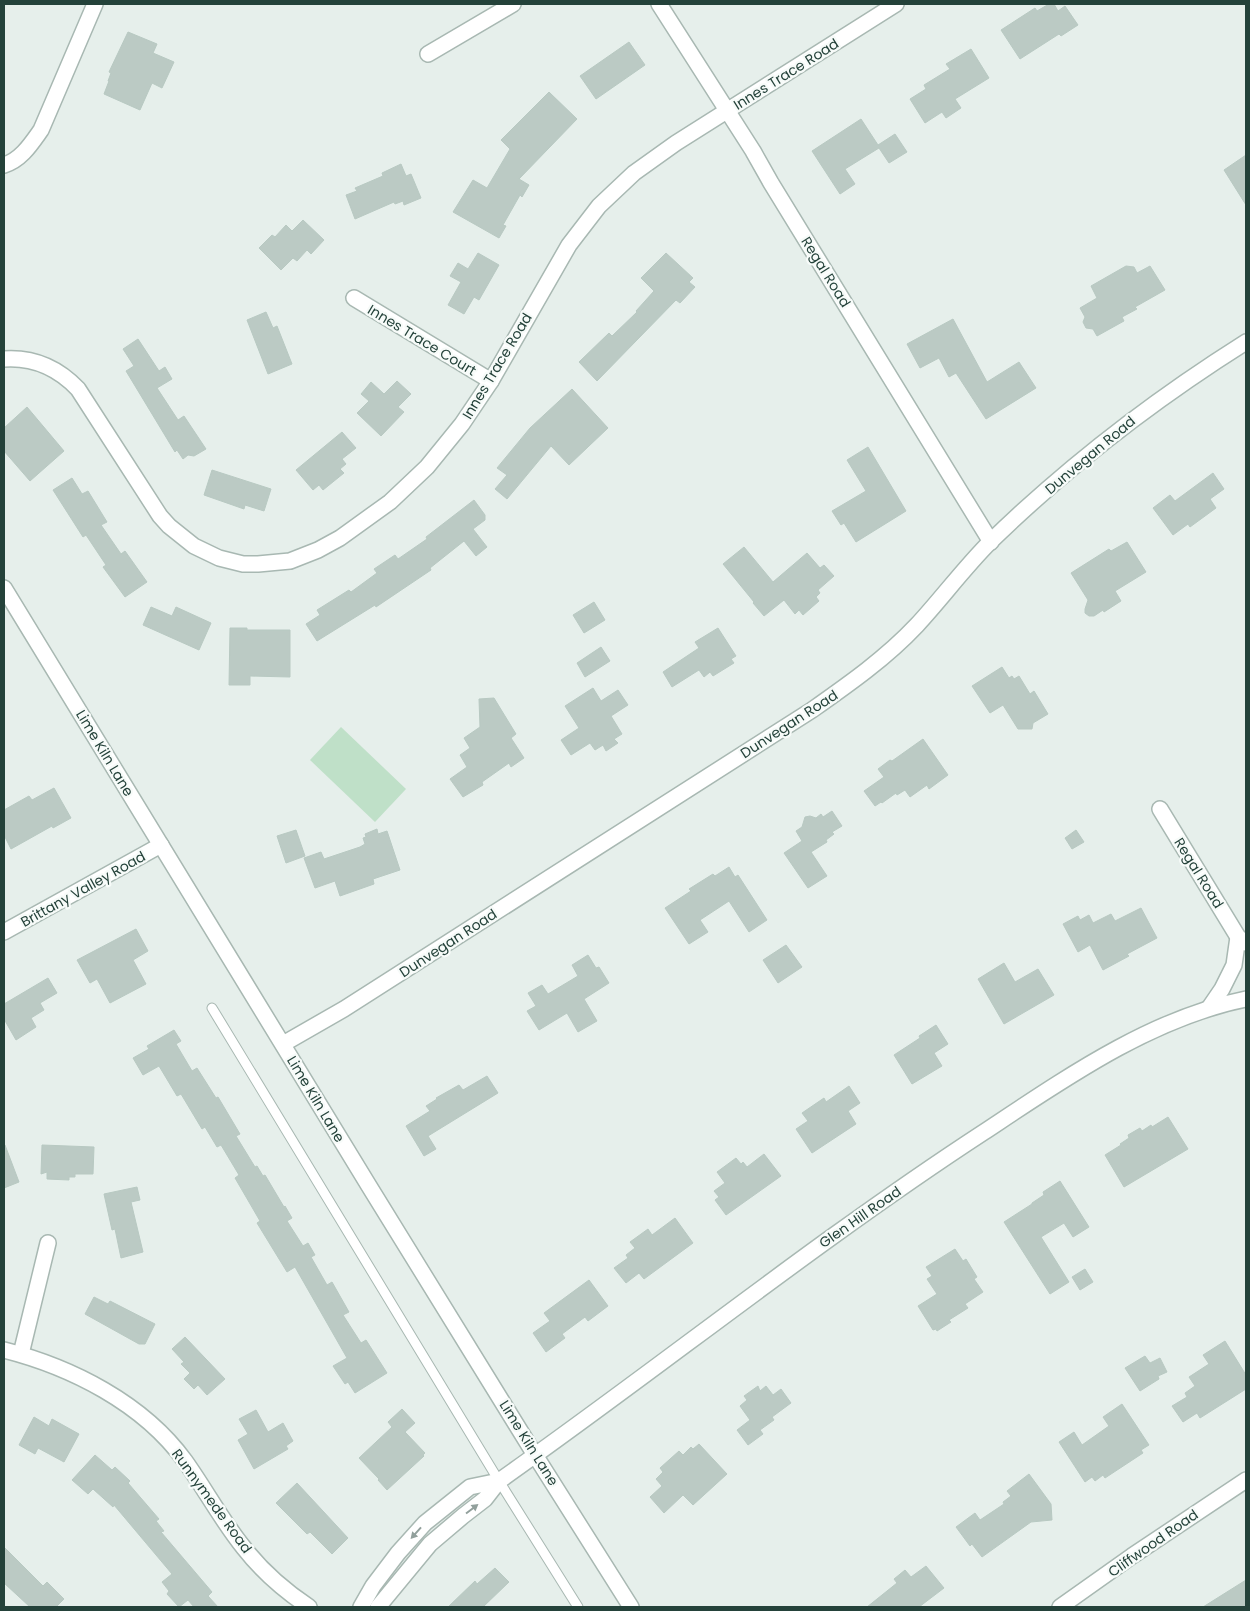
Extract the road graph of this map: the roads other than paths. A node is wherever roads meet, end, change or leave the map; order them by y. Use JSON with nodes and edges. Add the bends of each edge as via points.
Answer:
{"nodes":[{"id":1,"x":95,"y":4,"type":"edge"},
{"id":2,"x":513,"y":4,"type":"edge"},
{"id":3,"x":659,"y":4,"type":"edge"},
{"id":4,"x":896,"y":4,"type":"edge"},
{"id":5,"x":428,"y":54,"type":"dead end"},
{"id":6,"x":728,"y":111,"type":"junction"},
{"id":7,"x":4,"y":165,"type":"edge"},
{"id":8,"x":354,"y":298,"type":"dead end"},
{"id":9,"x":1246,"y":342,"type":"edge"},
{"id":10,"x":4,"y":360,"type":"edge"},
{"id":11,"x":490,"y":381,"type":"junction"},
{"id":12,"x":991,"y":542,"type":"junction"},
{"id":13,"x":4,"y":588,"type":"edge"},
{"id":14,"x":1160,"y":809,"type":"dead end"},
{"id":15,"x":161,"y":845,"type":"junction"},
{"id":16,"x":4,"y":932,"type":"edge"},
{"id":17,"x":1242,"y":940,"type":"edge"},
{"id":18,"x":1246,"y":999,"type":"edge"},
{"id":19,"x":212,"y":1008,"type":"dead end"},
{"id":20,"x":1209,"y":1008,"type":"junction"},
{"id":21,"x":283,"y":1044,"type":"junction"},
{"id":22,"x":48,"y":1243,"type":"dead end"},
{"id":23,"x":4,"y":1350,"type":"edge"},
{"id":24,"x":21,"y":1354,"type":"junction"},
{"id":25,"x":535,"y":1455,"type":"junction"},
{"id":26,"x":1246,"y":1480,"type":"edge"},
{"id":27,"x":499,"y":1481,"type":"junction"},
{"id":28,"x":443,"y":1508,"type":"junction"},
{"id":29,"x":455,"y":1522,"type":"junction"},
{"id":30,"x":387,"y":1567,"type":"junction"},
{"id":31,"x":402,"y":1578,"type":"junction"},
{"id":32,"x":309,"y":1607,"type":"edge"},
{"id":33,"x":360,"y":1607,"type":"edge"},
{"id":34,"x":378,"y":1607,"type":"edge"},
{"id":35,"x":578,"y":1607,"type":"edge"},
{"id":36,"x":631,"y":1607,"type":"edge"},
{"id":37,"x":1060,"y":1607,"type":"edge"}],
"edges":[{"from":1,"to":7,"type":"street","via":[[41,130],[17,159]]},
{"from":2,"to":5,"type":"street"},
{"from":3,"to":6,"type":"street","name":"Regal Road"},
{"from":4,"to":6,"type":"street","name":"Innes Trace Road"},
{"from":6,"to":11,"type":"street","name":"Innes Trace Road","via":[[634,173],[599,206],[566,251]]},
{"from":6,"to":12,"type":"street","name":"Regal Road"},
{"from":8,"to":11,"type":"street","name":"Innes Trace Court"},
{"from":9,"to":12,"type":"street","name":"Dunvegan Road","via":[[1176,388],[1094,450]]},
{"from":10,"to":11,"type":"street","name":"Innes Trace Road","via":[[41,363],[74,385],[160,516],[182,538],[206,553],[243,564],[290,561],[318,550],[390,502],[427,467],[462,424]]},
{"from":12,"to":21,"type":"street","name":"Dunvegan Road","via":[[889,653],[847,686],[344,1009]]},
{"from":13,"to":15,"type":"street","name":"Lime Kiln Lane"},
{"from":14,"to":17,"type":"street","name":"Regal Road"},
{"from":15,"to":16,"type":"street","name":"Brittany Valley Road"},
{"from":15,"to":21,"type":"street","name":"Lime Kiln Lane"},
{"from":17,"to":20,"type":"street","name":"Regal Road","via":[[1222,989]]},
{"from":18,"to":20,"type":"street","name":"Glen Hill Road"},
{"from":19,"to":27,"type":"lane"},
{"from":20,"to":25,"type":"street","name":"Glen Hill Road","via":[[1115,1050],[949,1154],[825,1241]]},
{"from":21,"to":25,"type":"street","name":"Lime Kiln Lane"},
{"from":22,"to":24,"type":"street"},
{"from":23,"to":24,"type":"street","name":"Runnymede Road"},
{"from":24,"to":32,"type":"street","name":"Runnymede Road","via":[[54,1364],[97,1386],[163,1435],[184,1459],[245,1550],[278,1583]]},
{"from":25,"to":27,"type":"street","name":"Glen Hill Road"},
{"from":25,"to":36,"type":"street","name":"Lime Kiln Lane"},
{"from":26,"to":37,"type":"street","name":"Cliffwood Road"},
{"from":27,"to":28,"type":"street","name":"Glen Hill Road","via":[[470,1488]]},
{"from":29,"to":27,"type":"street","name":"Glen Hill Road","one_way":true,"via":[[485,1499]]},
{"from":27,"to":35,"type":"lane"},
{"from":28,"to":29,"type":"street"},
{"from":28,"to":30,"type":"street","name":"Glen Hill Road","one_way":true,"via":[[425,1523]]},
{"from":29,"to":31,"type":"street","name":"Glen Hill Road","via":[[430,1544]]},
{"from":30,"to":31,"type":"street"},
{"from":30,"to":33,"type":"street","name":"Glen Hill Road"},
{"from":31,"to":34,"type":"street","name":"Glen Hill Road"}]}
